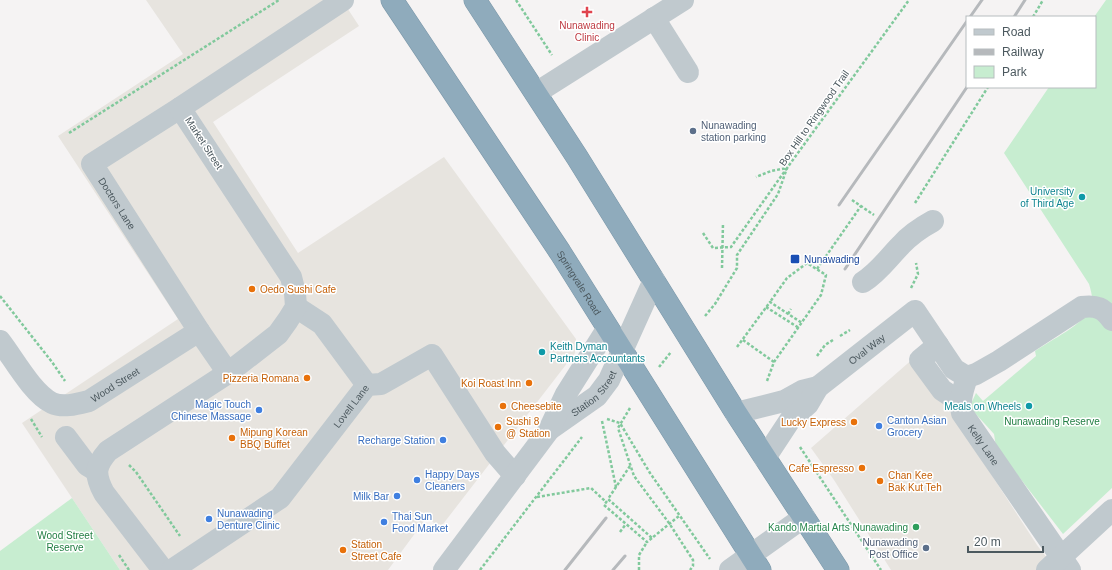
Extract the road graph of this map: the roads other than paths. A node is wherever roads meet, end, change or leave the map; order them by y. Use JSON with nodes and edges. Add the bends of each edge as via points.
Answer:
{"nodes":[{"id":1,"x":343,"y":0,"type":"edge"},
{"id":2,"x":392,"y":0,"type":"edge"},
{"id":3,"x":475,"y":0,"type":"edge"},
{"id":4,"x":683,"y":0,"type":"edge"},
{"id":5,"x":654,"y":18,"type":"junction"},
{"id":6,"x":688,"y":72,"type":"dead end"},
{"id":7,"x":536,"y":93,"type":"junction"},
{"id":8,"x":180,"y":108,"type":"junction"},
{"id":9,"x":933,"y":220,"type":"dead end"},
{"id":10,"x":654,"y":280,"type":"junction"},
{"id":11,"x":863,"y":282,"type":"dead end"},
{"id":12,"x":296,"y":307,"type":"junction"},
{"id":13,"x":1112,"y":320,"type":"edge"},
{"id":14,"x":607,"y":329,"type":"junction"},
{"id":15,"x":199,"y":331,"type":"junction"},
{"id":16,"x":0,"y":341,"type":"edge"},
{"id":17,"x":938,"y":345,"type":"junction"},
{"id":18,"x":622,"y":353,"type":"junction"},
{"id":19,"x":228,"y":373,"type":"junction"},
{"id":20,"x":967,"y":377,"type":"junction"},
{"id":21,"x":367,"y":385,"type":"junction"},
{"id":22,"x":818,"y":387,"type":"junction"},
{"id":23,"x":960,"y":402,"type":"junction"},
{"id":24,"x":736,"y":413,"type":"junction"},
{"id":25,"x":549,"y":430,"type":"junction"},
{"id":26,"x":66,"y":437,"type":"dead end"},
{"id":27,"x":765,"y":458,"type":"junction"},
{"id":28,"x":97,"y":471,"type":"junction"},
{"id":29,"x":515,"y":476,"type":"junction"},
{"id":30,"x":1112,"y":510,"type":"edge"},
{"id":31,"x":804,"y":517,"type":"junction"},
{"id":32,"x":755,"y":563,"type":"edge"},
{"id":33,"x":1059,"y":566,"type":"edge"},
{"id":34,"x":722,"y":567,"type":"edge"},
{"id":35,"x":163,"y":570,"type":"edge"},
{"id":36,"x":172,"y":570,"type":"edge"},
{"id":37,"x":444,"y":570,"type":"edge"},
{"id":38,"x":838,"y":570,"type":"edge"}],
"edges":[{"from":1,"to":8,"type":"street","name":"Market Street"},
{"from":2,"to":14,"type":"highway","name":"Springvale Road","via":[[493,150]]},
{"from":3,"to":7,"type":"highway"},
{"from":4,"to":5,"type":"street"},
{"from":5,"to":6,"type":"street"},
{"from":5,"to":7,"type":"street"},
{"from":7,"to":10,"type":"highway"},
{"from":8,"to":12,"type":"street","name":"Market Street","via":[[291,276]]},
{"from":8,"to":15,"type":"street","name":"Doctors Lane","via":[[92,164]]},
{"from":9,"to":11,"type":"street","via":[[901,244],[882,267]]},
{"from":10,"to":18,"type":"street","name":"Station Street"},
{"from":10,"to":24,"type":"highway"},
{"from":12,"to":19,"type":"street","via":[[278,334]]},
{"from":12,"to":21,"type":"street","via":[[322,324]]},
{"from":13,"to":20,"type":"street","via":[[1098,307],[1082,307],[999,361]]},
{"from":14,"to":18,"type":"highway","name":"Springvale Road"},
{"from":14,"to":25,"type":"street","name":"Station Street","via":[[566,394]]},
{"from":15,"to":16,"type":"street","name":"Wood Street","via":[[88,401],[73,405],[53,403],[40,394]]},
{"from":15,"to":19,"type":"street"},
{"from":17,"to":20,"type":"street","via":[[954,369]]},
{"from":17,"to":22,"type":"street","name":"Oval Way","via":[[915,311]]},
{"from":17,"to":23,"type":"street","via":[[920,360],[942,390]]},
{"from":18,"to":25,"type":"street","name":"Station Street","via":[[609,380],[597,396]]},
{"from":18,"to":32,"type":"highway","name":"Springvale Road"},
{"from":19,"to":28,"type":"street","via":[[108,451],[99,462]]},
{"from":20,"to":23,"type":"street"},
{"from":21,"to":29,"type":"street","name":"Lovell Lane","via":[[381,384],[432,355],[495,453]]},
{"from":21,"to":36,"type":"street","name":"Lovell Lane","via":[[280,498]]},
{"from":22,"to":24,"type":"street","name":"Oval Way","via":[[802,391],[784,401]]},
{"from":22,"to":27,"type":"street","name":"Oval Way","via":[[808,404],[790,420]]},
{"from":23,"to":33,"type":"street","name":"Kelly Lane","via":[[962,413]]},
{"from":24,"to":27,"type":"highway"},
{"from":25,"to":29,"type":"street","name":"Station Street"},
{"from":26,"to":28,"type":"street","via":[[87,465]]},
{"from":27,"to":31,"type":"highway"},
{"from":28,"to":35,"type":"street","via":[[98,482],[104,493]]},
{"from":29,"to":37,"type":"street","name":"Station Street"},
{"from":30,"to":33,"type":"street"},
{"from":31,"to":32,"type":"street"},
{"from":31,"to":38,"type":"highway"},
{"from":32,"to":34,"type":"street"}]}
